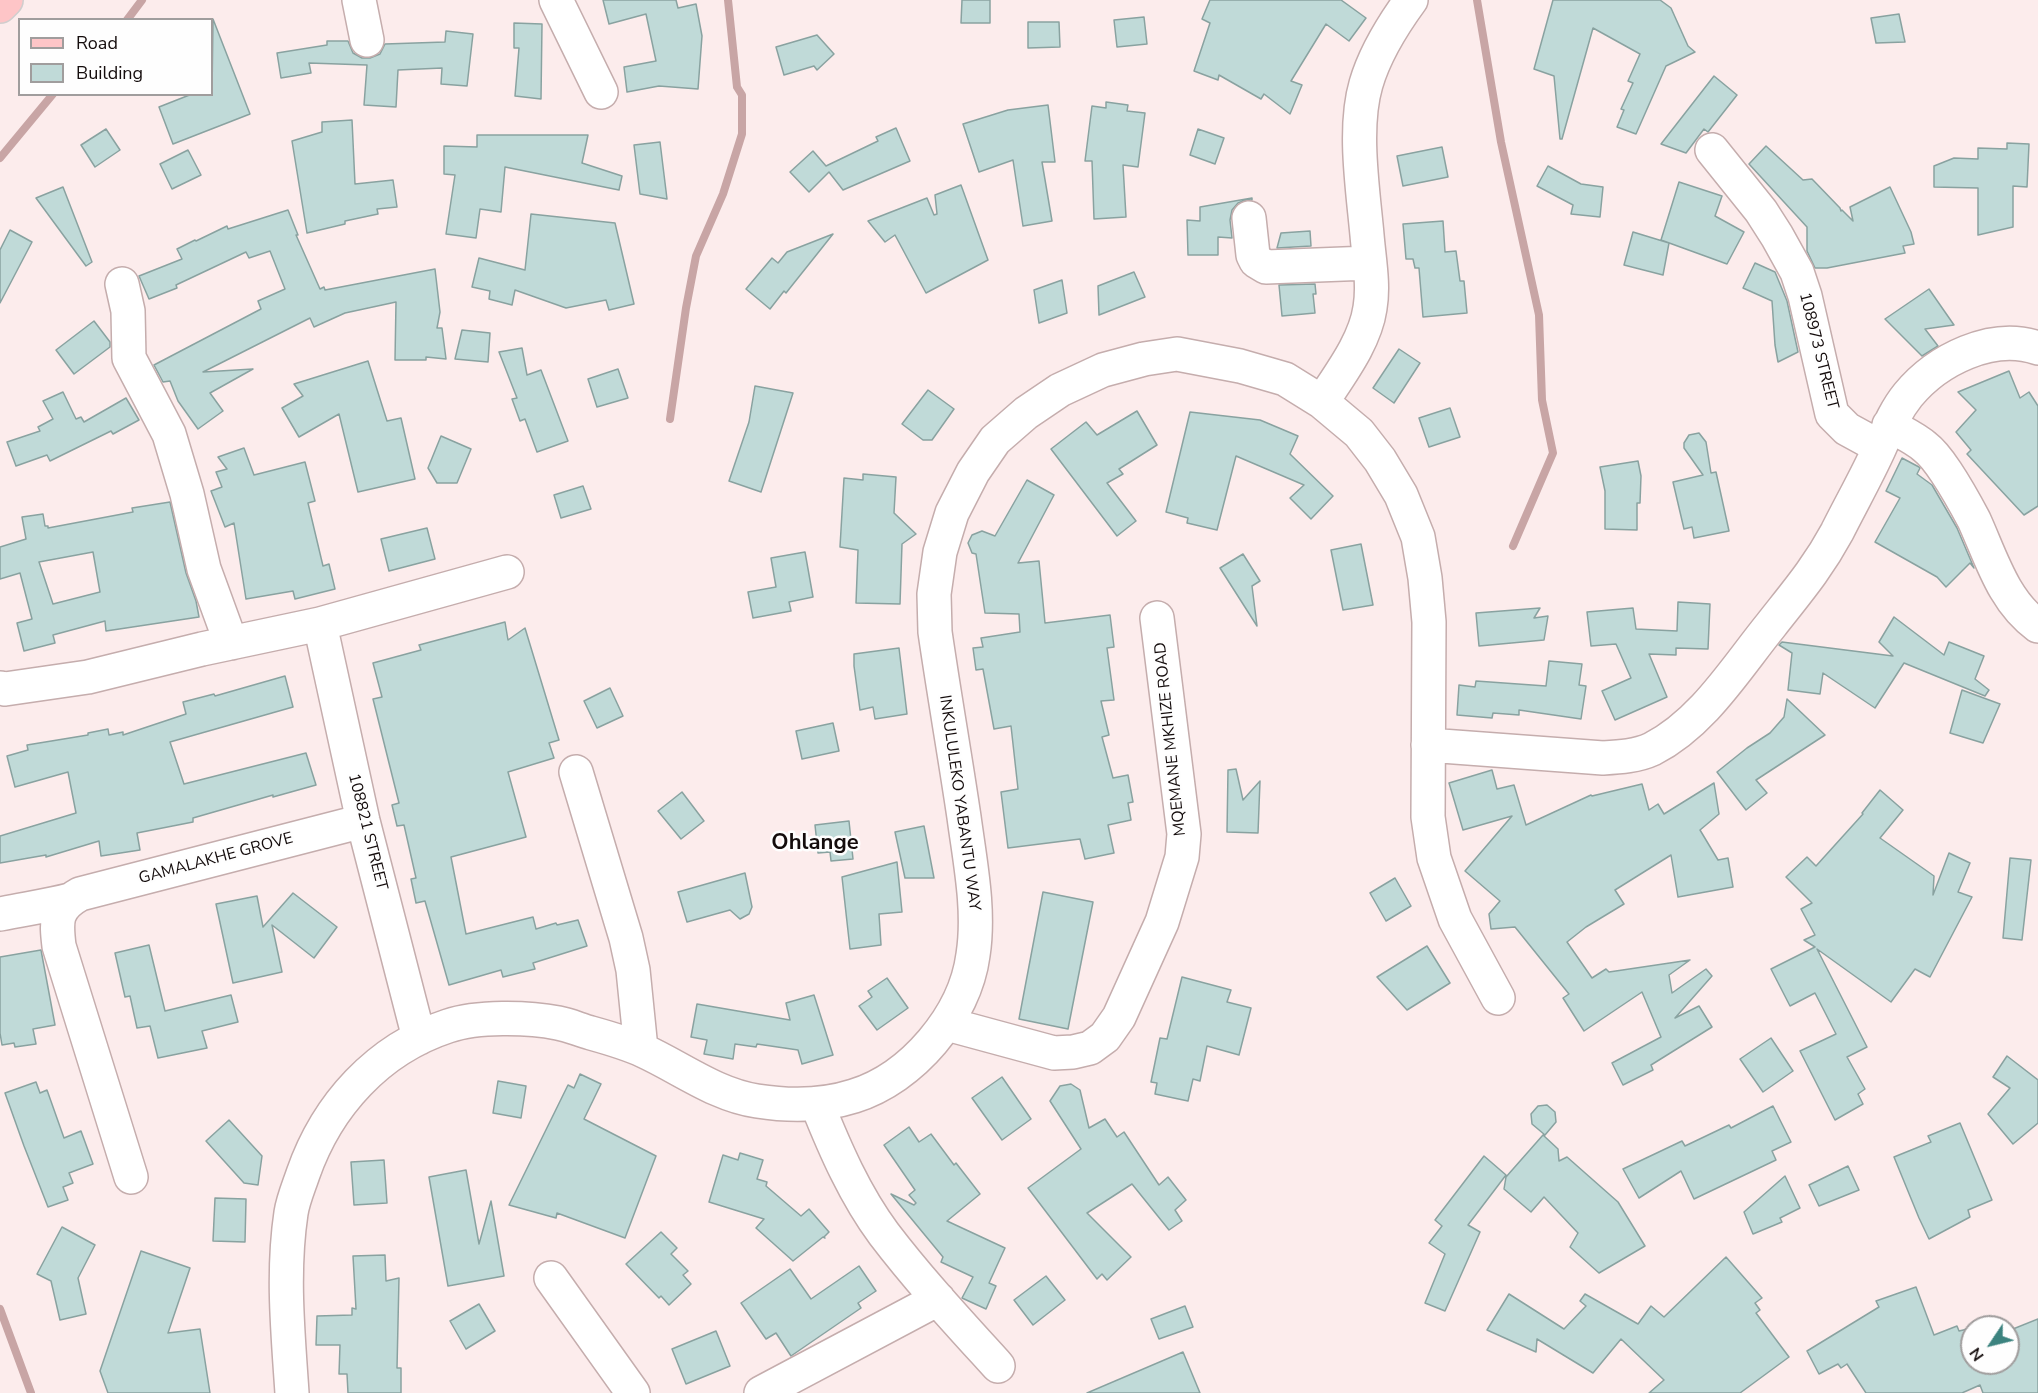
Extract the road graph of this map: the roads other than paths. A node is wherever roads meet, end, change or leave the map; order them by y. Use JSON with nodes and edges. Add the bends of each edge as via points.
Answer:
{"nodes":[{"id":1,"x":6,"y":0,"type":"edge"},
{"id":2,"x":359,"y":0,"type":"edge"},
{"id":3,"x":555,"y":0,"type":"edge"},
{"id":4,"x":1411,"y":0,"type":"edge"},
{"id":5,"x":0,"y":6,"type":"edge"},
{"id":6,"x":367,"y":40,"type":"dead end"},
{"id":7,"x":601,"y":92,"type":"dead end"},
{"id":8,"x":1712,"y":150,"type":"dead end"},
{"id":9,"x":1249,"y":218,"type":"dead end"},
{"id":10,"x":1369,"y":263,"type":"junction"},
{"id":11,"x":122,"y":284,"type":"dead end"},
{"id":12,"x":2038,"y":348,"type":"edge"},
{"id":13,"x":1322,"y":402,"type":"junction"},
{"id":14,"x":1884,"y":436,"type":"junction"},
{"id":15,"x":507,"y":572,"type":"dead end"},
{"id":16,"x":1157,"y":618,"type":"dead end"},
{"id":17,"x":320,"y":624,"type":"junction"},
{"id":18,"x":2038,"y":626,"type":"edge"},
{"id":19,"x":231,"y":643,"type":"junction"},
{"id":20,"x":0,"y":688,"type":"edge"},
{"id":21,"x":1428,"y":745,"type":"junction"},
{"id":22,"x":576,"y":772,"type":"dead end"},
{"id":23,"x":363,"y":821,"type":"junction"},
{"id":24,"x":70,"y":900,"type":"junction"},
{"id":25,"x":0,"y":914,"type":"edge"},
{"id":26,"x":1498,"y":998,"type":"dead end"},
{"id":27,"x":947,"y":1024,"type":"junction"},
{"id":28,"x":419,"y":1038,"type":"junction"},
{"id":29,"x":641,"y":1049,"type":"junction"},
{"id":30,"x":817,"y":1104,"type":"junction"},
{"id":31,"x":131,"y":1177,"type":"dead end"},
{"id":32,"x":551,"y":1278,"type":"dead end"},
{"id":33,"x":938,"y":1299,"type":"junction"},
{"id":34,"x":998,"y":1366,"type":"dead end"},
{"id":35,"x":292,"y":1393,"type":"edge"},
{"id":36,"x":633,"y":1393,"type":"edge"},
{"id":37,"x":761,"y":1393,"type":"edge"}],
"edges":[{"from":1,"to":5,"type":"main road"},
{"from":2,"to":6,"type":"street"},
{"from":3,"to":7,"type":"street"},
{"from":4,"to":10,"type":"street","via":[[1374,61],[1361,106],[1360,155]]},
{"from":8,"to":14,"type":"street","name":"108973 STREET","via":[[1761,211],[1797,272],[1832,414],[1847,429]]},
{"from":9,"to":10,"type":"street","via":[[1253,255],[1266,267]]},
{"from":10,"to":13,"type":"street","via":[[1370,309],[1352,354]]},
{"from":11,"to":19,"type":"street","via":[[128,311],[129,358],[169,434],[204,569]]},
{"from":12,"to":14,"type":"street","via":[[1989,346],[1956,358],[1918,384],[1898,408]]},
{"from":13,"to":21,"type":"street","name":"INKULULEKO YABANTU WAY","via":[[1359,433],[1380,460],[1401,495],[1418,537],[1429,622]]},
{"from":13,"to":27,"type":"street","name":"INKULULEKO YABANTU WAY","via":[[1285,379],[1240,366],[1177,354],[1144,358],[1103,370],[1060,390],[995,440],[973,472],[952,513],[940,552],[934,594],[934,632],[970,863],[975,924],[969,977]]},
{"from":14,"to":18,"type":"street","name":"108973 STREET","via":[[1925,446],[1938,461],[1973,519],[2008,593]]},
{"from":14,"to":21,"type":"street","via":[[1811,576],[1722,687],[1676,734],[1630,756],[1603,758]]},
{"from":15,"to":17,"type":"street"},
{"from":16,"to":27,"type":"street","name":"MQEMANE MKHIZE ROAD","via":[[1184,834],[1182,857],[1162,922],[1119,1017],[1104,1037],[1073,1053],[1054,1053]]},
{"from":17,"to":19,"type":"street"},
{"from":17,"to":23,"type":"street","name":"108821 STREET"},
{"from":19,"to":20,"type":"street","via":[[88,677]]},
{"from":21,"to":26,"type":"street","name":"INKULULEKO YABANTU WAY","via":[[1428,817],[1434,858],[1455,919]]},
{"from":22,"to":29,"type":"street","via":[[626,938]]},
{"from":23,"to":24,"type":"street","name":"GAMALAKHE GROVE","via":[[80,894]]},
{"from":23,"to":28,"type":"street","name":"108821 STREET"},
{"from":24,"to":25,"type":"street","name":"GAMALAKHE GROVE"},
{"from":24,"to":31,"type":"street","via":[[58,916],[59,946]]},
{"from":27,"to":30,"type":"street","name":"INKULULEKO YABANTU WAY","via":[[894,1076],[857,1096]]},
{"from":28,"to":29,"type":"street","name":"INKULULEKO YABANTU WAY","via":[[450,1025],[526,1020],[559,1023]]},
{"from":28,"to":35,"type":"street","name":"INKULULEKO YABANTU WAY","via":[[369,1070],[337,1105],[308,1160],[291,1209],[285,1269]]},
{"from":29,"to":30,"type":"street","name":"INKULULEKO YABANTU WAY","via":[[723,1092],[756,1101]]},
{"from":30,"to":33,"type":"street","via":[[858,1194]]},
{"from":32,"to":36,"type":"street"},
{"from":33,"to":34,"type":"street"},
{"from":33,"to":37,"type":"street"}]}
